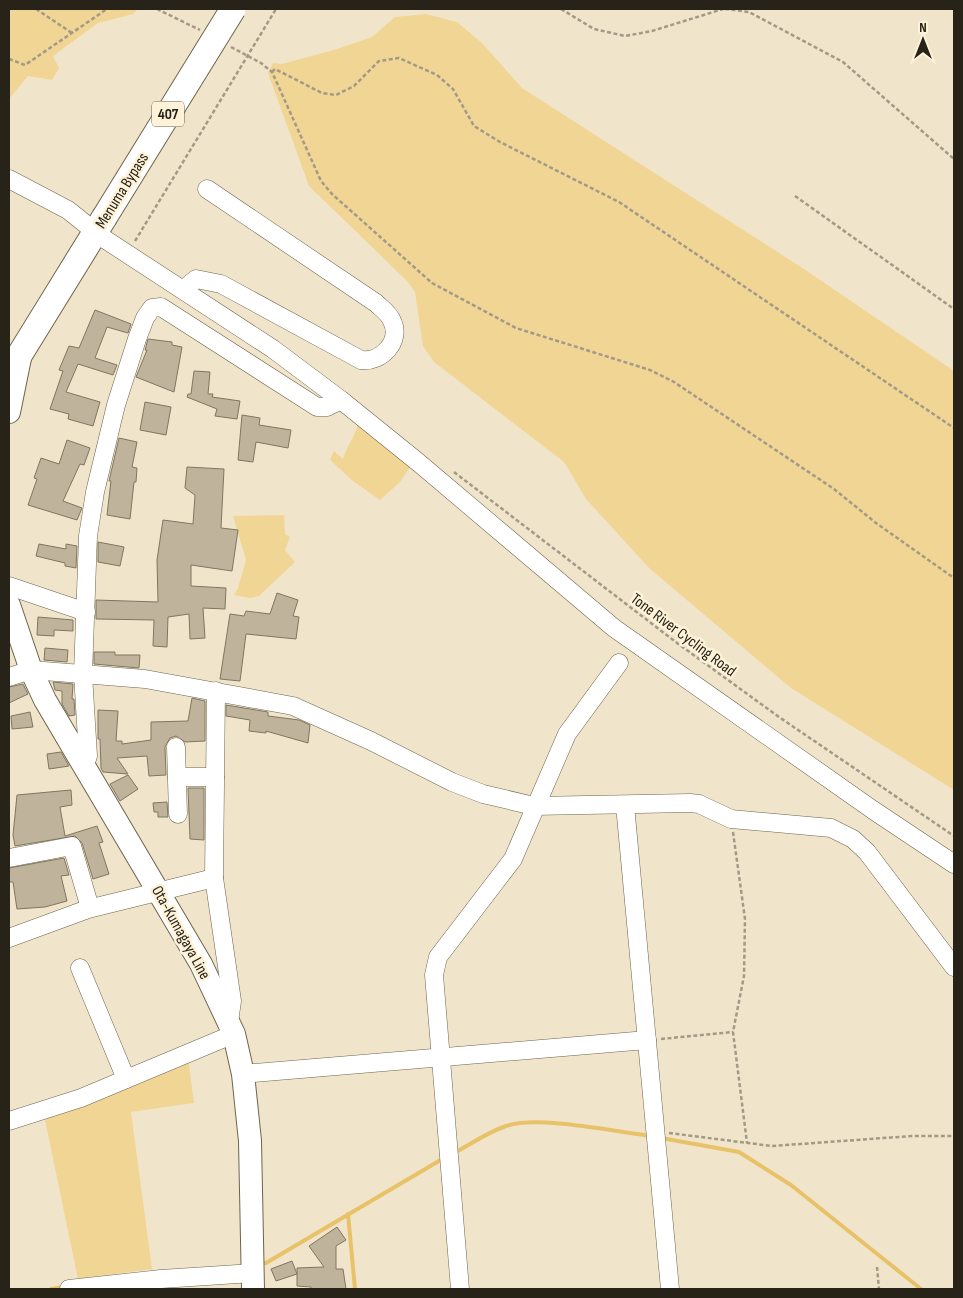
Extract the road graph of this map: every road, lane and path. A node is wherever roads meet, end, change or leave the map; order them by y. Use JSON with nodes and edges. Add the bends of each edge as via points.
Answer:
{"nodes":[{"id":1,"x":36,"y":9,"type":"edge"},
{"id":2,"x":108,"y":9,"type":"edge"},
{"id":3,"x":216,"y":9,"type":"edge"},
{"id":4,"x":232,"y":9,"type":"edge"},
{"id":5,"x":276,"y":9,"type":"edge"},
{"id":6,"x":561,"y":9,"type":"edge"},
{"id":7,"x":724,"y":9,"type":"edge"},
{"id":8,"x":72,"y":33,"type":"junction"},
{"id":9,"x":9,"y":59,"type":"edge"},
{"id":10,"x":954,"y":159,"type":"edge"},
{"id":11,"x":9,"y":179,"type":"edge"},
{"id":12,"x":207,"y":189,"type":"dead end"},
{"id":13,"x":795,"y":196,"type":"dead end"},
{"id":14,"x":95,"y":221,"type":"junction"},
{"id":15,"x":135,"y":241,"type":"dead end"},
{"id":16,"x":184,"y":289,"type":"junction"},
{"id":17,"x":954,"y":309,"type":"edge"},
{"id":18,"x":15,"y":347,"type":"edge"},
{"id":19,"x":9,"y":372,"type":"edge"},
{"id":20,"x":340,"y":400,"type":"junction"},
{"id":21,"x":9,"y":412,"type":"edge"},
{"id":22,"x":954,"y":428,"type":"edge"},
{"id":23,"x":448,"y":467,"type":"dead end"},
{"id":24,"x":954,"y":578,"type":"edge"},
{"id":25,"x":9,"y":586,"type":"edge"},
{"id":26,"x":9,"y":605,"type":"edge"},
{"id":27,"x":86,"y":612,"type":"junction"},
{"id":28,"x":619,"y":663,"type":"dead end"},
{"id":29,"x":31,"y":670,"type":"junction"},
{"id":30,"x":83,"y":674,"type":"junction"},
{"id":31,"x":9,"y":677,"type":"edge"},
{"id":32,"x":216,"y":691,"type":"junction"},
{"id":33,"x":176,"y":747,"type":"dead end"},
{"id":34,"x":84,"y":767,"type":"junction"},
{"id":35,"x":177,"y":777,"type":"junction"},
{"id":36,"x":215,"y":777,"type":"junction"},
{"id":37,"x":625,"y":805,"type":"junction"},
{"id":38,"x":534,"y":806,"type":"junction"},
{"id":39,"x":178,"y":814,"type":"dead end"},
{"id":40,"x":731,"y":819,"type":"junction"},
{"id":41,"x":954,"y":836,"type":"edge"},
{"id":42,"x":9,"y":858,"type":"edge"},
{"id":43,"x":954,"y":864,"type":"edge"},
{"id":44,"x":214,"y":878,"type":"junction"},
{"id":45,"x":159,"y":890,"type":"junction"},
{"id":46,"x":90,"y":908,"type":"junction"},
{"id":47,"x":9,"y":938,"type":"edge"},
{"id":48,"x":954,"y":966,"type":"edge"},
{"id":49,"x":80,"y":968,"type":"dead end"},
{"id":50,"x":232,"y":1028,"type":"junction"},
{"id":51,"x":733,"y":1032,"type":"junction"},
{"id":52,"x":647,"y":1040,"type":"junction"},
{"id":53,"x":441,"y":1059,"type":"junction"},
{"id":54,"x":243,"y":1074,"type":"junction"},
{"id":55,"x":126,"y":1080,"type":"junction"},
{"id":56,"x":9,"y":1121,"type":"edge"},
{"id":57,"x":656,"y":1131,"type":"junction"},
{"id":58,"x":954,"y":1136,"type":"edge"},
{"id":59,"x":747,"y":1143,"type":"junction"},
{"id":60,"x":877,"y":1267,"type":"dead end"},
{"id":61,"x":253,"y":1281,"type":"edge"},
{"id":62,"x":69,"y":1289,"type":"edge"},
{"id":63,"x":460,"y":1289,"type":"edge"},
{"id":64,"x":670,"y":1289,"type":"edge"},
{"id":65,"x":879,"y":1289,"type":"edge"}],
"edges":[{"from":1,"to":8,"type":"path"},
{"from":2,"to":8,"type":"path"},
{"from":3,"to":14,"type":"highway","name":"Menuma Bypass","number":"407"},
{"from":4,"to":14,"type":"highway","name":"Menuma Bypass","number":"407","bridge":true},
{"from":5,"to":15,"type":"path","bridge":true},
{"from":6,"to":7,"type":"path","via":[[594,29],[625,36]]},
{"from":7,"to":10,"type":"path","via":[[749,12],[842,62]]},
{"from":8,"to":9,"type":"path","via":[[25,66]]},
{"from":11,"to":14,"type":"street"},
{"from":12,"to":16,"type":"street","via":[[376,303],[387,312],[395,333],[382,356],[371,362],[361,360],[221,284],[196,279]]},
{"from":13,"to":17,"type":"path"},
{"from":14,"to":16,"type":"street"},
{"from":14,"to":18,"type":"highway","name":"Menuma Bypass","number":"407"},
{"from":16,"to":20,"type":"street"},
{"from":18,"to":19,"type":"highway","name":"Menuma Bypass","number":"407"},
{"from":18,"to":21,"type":"main road"},
{"from":20,"to":27,"type":"street","via":[[327,407],[317,407],[161,307],[152,308],[137,339],[116,404],[95,492],[88,536]]},
{"from":20,"to":43,"type":"street","via":[[614,628],[857,800]]},
{"from":22,"to":24,"type":"path","via":[[619,202],[474,126],[453,89],[437,75],[399,58],[379,61],[354,86],[336,94],[322,93],[274,69],[272,72],[321,181],[432,283],[516,328],[650,370],[674,382],[834,490]]},
{"from":23,"to":41,"type":"path","name":"Tone River Cycling Road","via":[[708,666]]},
{"from":25,"to":27,"type":"street"},
{"from":26,"to":29,"type":"main road","name":"Ota-Kumagaya Line"},
{"from":27,"to":30,"type":"street"},
{"from":28,"to":38,"type":"street","via":[[567,734]]},
{"from":29,"to":30,"type":"street"},
{"from":29,"to":31,"type":"street"},
{"from":29,"to":34,"type":"main road","name":"Ota-Kumagaya Line"},
{"from":30,"to":32,"type":"street"},
{"from":30,"to":34,"type":"street","via":[[88,756]]},
{"from":32,"to":36,"type":"street"},
{"from":32,"to":38,"type":"street","via":[[293,706],[452,782],[483,794]]},
{"from":33,"to":35,"type":"street"},
{"from":34,"to":45,"type":"main road","name":"Ota-Kumagaya Line"},
{"from":35,"to":36,"type":"street"},
{"from":35,"to":39,"type":"street"},
{"from":36,"to":44,"type":"street"},
{"from":37,"to":38,"type":"street"},
{"from":37,"to":40,"type":"street","via":[[698,804]]},
{"from":37,"to":52,"type":"street"},
{"from":38,"to":53,"type":"street","via":[[513,860],[438,957],[434,975]]},
{"from":40,"to":48,"type":"street","via":[[820,826],[853,839],[876,862]]},
{"from":40,"to":51,"type":"path","via":[[745,919],[744,976]]},
{"from":42,"to":46,"type":"street","via":[[72,846]]},
{"from":44,"to":45,"type":"street"},
{"from":44,"to":50,"type":"street","via":[[232,1001]]},
{"from":45,"to":46,"type":"street"},
{"from":45,"to":50,"type":"main road","name":"Ota-Kumagaya Line","via":[[202,964]]},
{"from":46,"to":47,"type":"street"},
{"from":49,"to":55,"type":"street"},
{"from":50,"to":54,"type":"main road","name":"Ota-Kumagaya Line"},
{"from":50,"to":55,"type":"street"},
{"from":51,"to":52,"type":"path"},
{"from":51,"to":59,"type":"path"},
{"from":52,"to":53,"type":"street"},
{"from":52,"to":57,"type":"street"},
{"from":53,"to":54,"type":"street"},
{"from":53,"to":63,"type":"street"},
{"from":54,"to":61,"type":"main road","name":"Ota-Kumagaya Line","via":[[250,1142]]},
{"from":55,"to":56,"type":"street"},
{"from":57,"to":59,"type":"path"},
{"from":57,"to":64,"type":"street"},
{"from":58,"to":59,"type":"path","via":[[772,1146]]},
{"from":60,"to":65,"type":"path"},
{"from":61,"to":62,"type":"street","via":[[180,1277]]}]}
